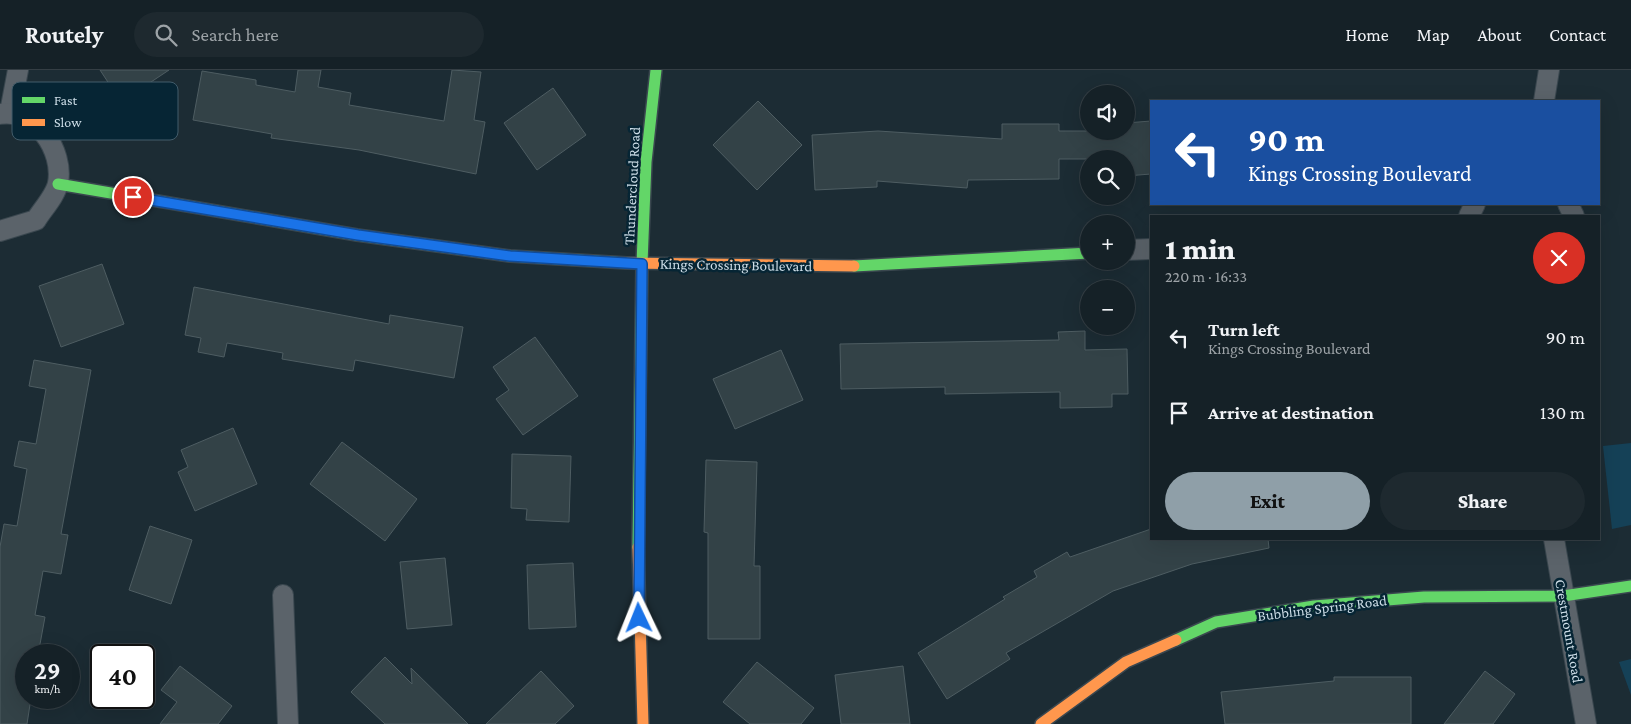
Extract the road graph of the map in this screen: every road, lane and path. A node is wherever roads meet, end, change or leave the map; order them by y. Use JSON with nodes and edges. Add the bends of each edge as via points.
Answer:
{"nodes":[{"id":1,"x":18,"y":70,"type":"edge"},
{"id":2,"x":656,"y":70,"type":"edge"},
{"id":3,"x":1549,"y":70,"type":"edge"},
{"id":4,"x":14,"y":82,"type":"edge"},
{"id":5,"x":12,"y":90,"type":"edge"},
{"id":6,"x":1544,"y":100,"type":"edge"},
{"id":7,"x":5,"y":113,"type":"edge"},
{"id":8,"x":48,"y":140,"type":"edge"},
{"id":9,"x":58,"y":184,"type":"junction"},
{"id":10,"x":0,"y":231,"type":"edge"},
{"id":11,"x":1150,"y":249,"type":"edge"},
{"id":12,"x":1135,"y":250,"type":"edge"},
{"id":13,"x":1080,"y":254,"type":"edge"},
{"id":14,"x":642,"y":264,"type":"junction"},
{"id":15,"x":1554,"y":540,"type":"edge"},
{"id":16,"x":1631,"y":586,"type":"edge"},
{"id":17,"x":282,"y":595,"type":"dead end"},
{"id":18,"x":1563,"y":596,"type":"junction"},
{"id":19,"x":288,"y":724,"type":"edge"},
{"id":20,"x":643,"y":724,"type":"edge"},
{"id":21,"x":1041,"y":724,"type":"edge"},
{"id":22,"x":1586,"y":724,"type":"edge"}],
"edges":[{"from":1,"to":4,"type":"street"},
{"from":2,"to":14,"type":"street","name":"Thundercloud Road","via":[[646,162]]},
{"from":3,"to":6,"type":"street"},
{"from":5,"to":7,"type":"street"},
{"from":8,"to":9,"type":"street","via":[[57,153]]},
{"from":9,"to":10,"type":"street","via":[[36,220]]},
{"from":9,"to":14,"type":"street","name":"Kings Crossing Boulevard","via":[[377,238],[510,256]]},
{"from":11,"to":12,"type":"street"},
{"from":13,"to":14,"type":"street","name":"Kings Crossing Boulevard","via":[[858,266]]},
{"from":14,"to":20,"type":"street","name":"Thundercloud Road","via":[[638,583]]},
{"from":15,"to":18,"type":"street","name":"Crestmount Road"},
{"from":16,"to":18,"type":"street","name":"Bubbling Spring Road"},
{"from":17,"to":19,"type":"street"},
{"from":18,"to":21,"type":"street","name":"Bubbling Spring Road","via":[[1424,597],[1314,606],[1216,622],[1126,662]]},
{"from":18,"to":22,"type":"street","name":"Crestmount Road"}]}
